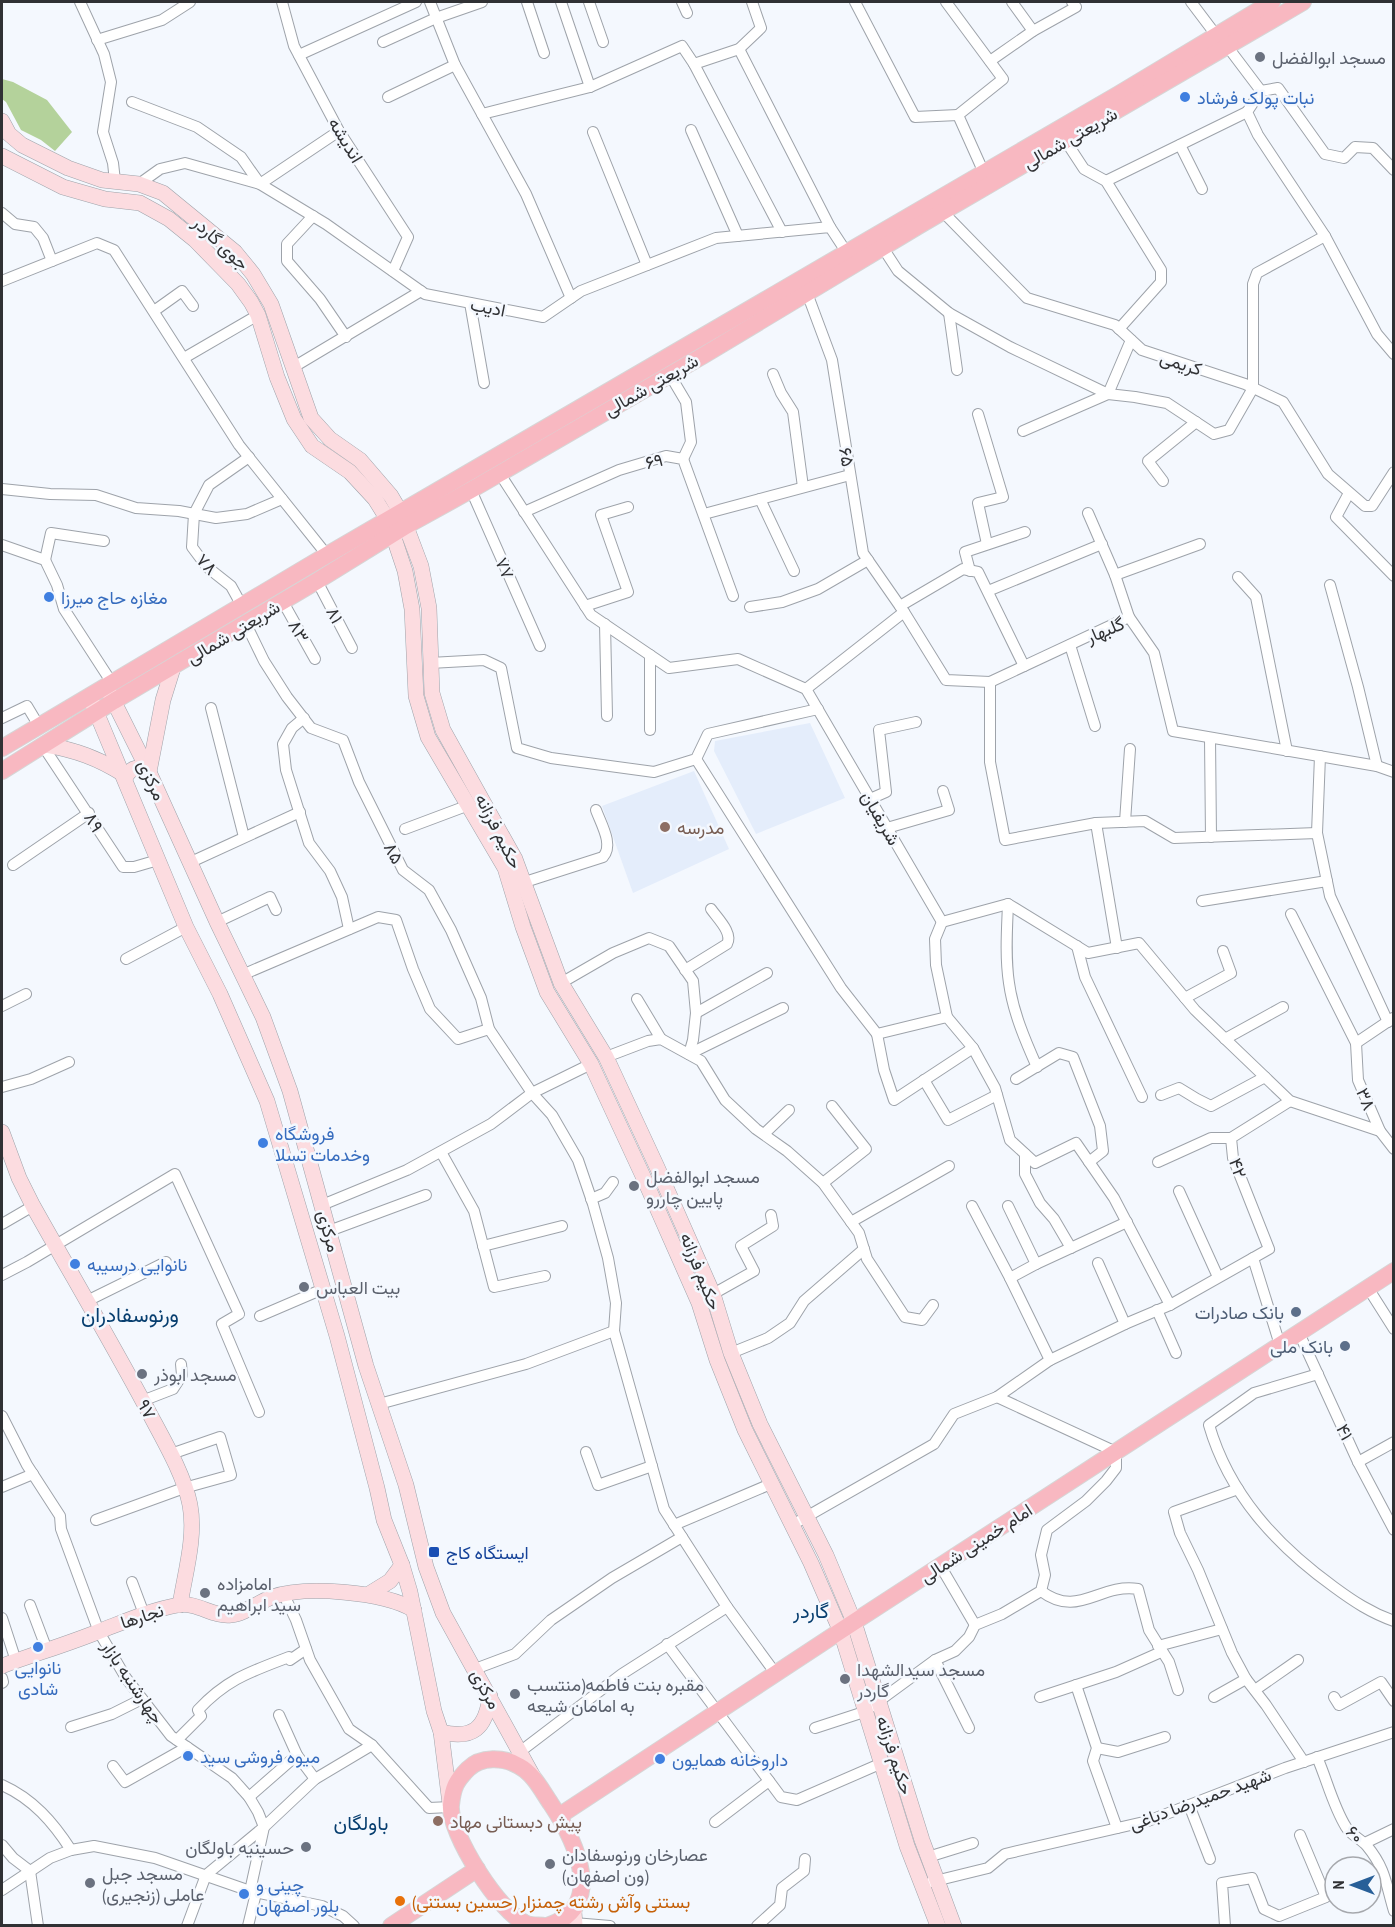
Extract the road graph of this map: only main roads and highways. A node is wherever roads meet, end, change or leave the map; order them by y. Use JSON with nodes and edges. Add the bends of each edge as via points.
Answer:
{"nodes":[{"id":1,"x":1272,"y":2,"type":"edge"},
{"id":2,"x":1303,"y":2,"type":"edge"},
{"id":3,"x":1221,"y":40,"type":"junction"},
{"id":4,"x":397,"y":523,"type":"junction"},
{"id":5,"x":2,"y":748,"type":"edge"},
{"id":6,"x":2,"y":771,"type":"edge"},
{"id":7,"x":1394,"y":1271,"type":"edge"},
{"id":8,"x":559,"y":1816,"type":"junction"},
{"id":9,"x":477,"y":1869,"type":"junction"},
{"id":10,"x":574,"y":1920,"type":"edge"},
{"id":11,"x":522,"y":1923,"type":"edge"},
{"id":12,"x":391,"y":1926,"type":"edge"},
{"id":13,"x":546,"y":1926,"type":"edge"}],
"edges":[{"from":1,"to":3,"type":"main road","name":"شریعتی شمالی"},
{"from":2,"to":3,"type":"main road","name":"شریعتی شمالی"},
{"from":3,"to":4,"type":"main road","name":"شریعتی شمالی","via":[[847,253]]},
{"from":3,"to":4,"type":"main road","name":"شریعتی شمالی","via":[[1065,140],[670,375],[471,490]]},
{"from":4,"to":5,"type":"main road","name":"شریعتی شمالی","via":[[327,555]]},
{"from":4,"to":6,"type":"main road","name":"شریعتی شمالی","via":[[317,581]]},
{"from":7,"to":8,"type":"main road","name":"امام خمینی شمالی"},
{"from":8,"to":9,"type":"main road","via":[[536,1780],[520,1766],[498,1759],[471,1766],[455,1782],[450,1807],[458,1834]]},
{"from":8,"to":10,"type":"main road","via":[[581,1866],[582,1882]]},
{"from":9,"to":11,"type":"main road","via":[[504,1907]]},
{"from":9,"to":12,"type":"main road"},
{"from":10,"to":13,"type":"main road"},
{"from":11,"to":13,"type":"main road"}]}
